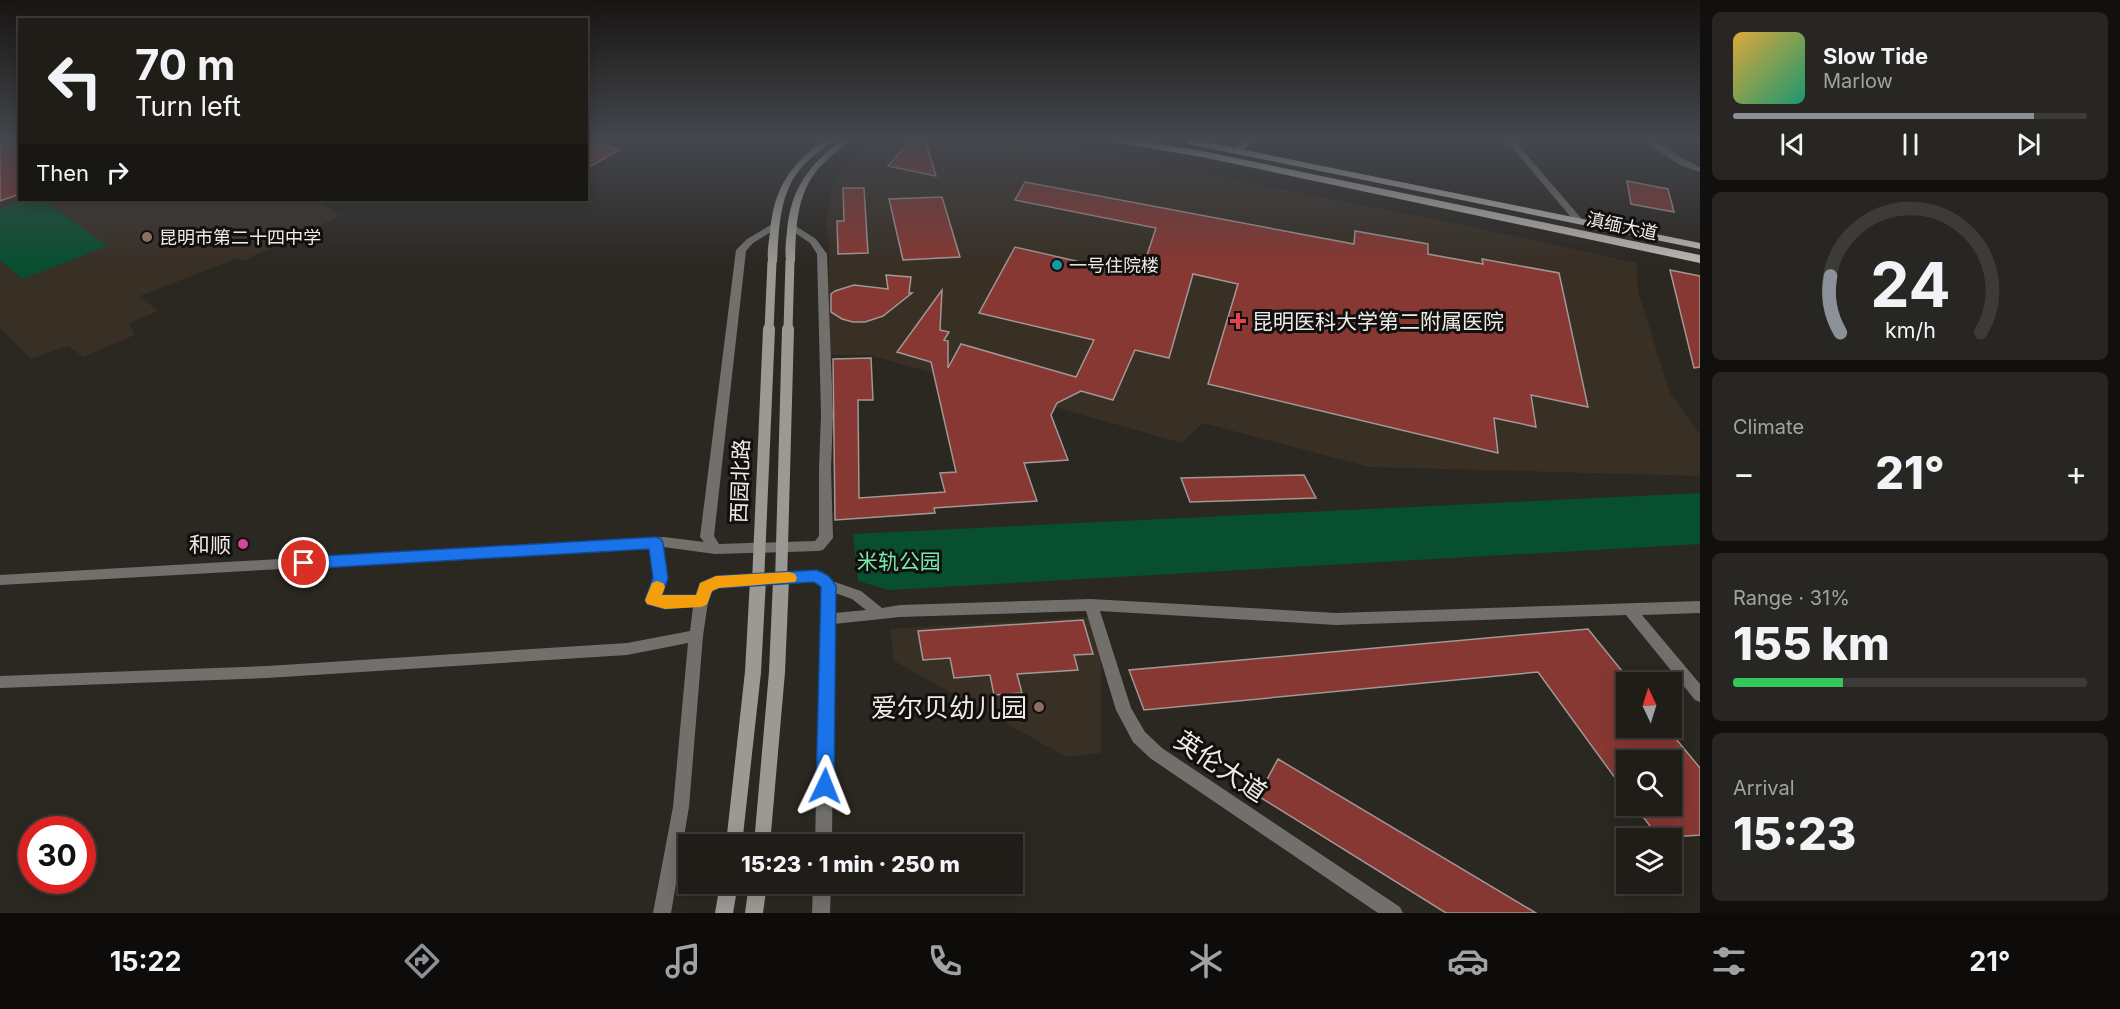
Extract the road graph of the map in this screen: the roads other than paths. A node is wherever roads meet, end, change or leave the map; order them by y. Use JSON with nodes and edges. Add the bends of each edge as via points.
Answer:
{"nodes":[{"id":1,"x":787,"y":182,"type":"edge"},
{"id":2,"x":805,"y":182,"type":"edge"},
{"id":3,"x":1333,"y":182,"type":"edge"},
{"id":4,"x":1392,"y":182,"type":"edge"},
{"id":5,"x":1545,"y":182,"type":"edge"},
{"id":6,"x":1578,"y":220,"type":"junction"},
{"id":7,"x":774,"y":226,"type":"junction"},
{"id":8,"x":791,"y":226,"type":"junction"},
{"id":9,"x":1700,"y":246,"type":"edge"},
{"id":10,"x":1700,"y":259,"type":"edge"},
{"id":11,"x":656,"y":543,"type":"junction"},
{"id":12,"x":715,"y":549,"type":"junction"},
{"id":13,"x":0,"y":580,"type":"edge"},
{"id":14,"x":828,"y":586,"type":"junction"},
{"id":15,"x":701,"y":601,"type":"junction"},
{"id":16,"x":1090,"y":605,"type":"junction"},
{"id":17,"x":1700,"y":607,"type":"edge"},
{"id":18,"x":1630,"y":610,"type":"junction"},
{"id":19,"x":879,"y":614,"type":"junction"},
{"id":20,"x":828,"y":619,"type":"junction"},
{"id":21,"x":696,"y":636,"type":"junction"},
{"id":22,"x":0,"y":682,"type":"edge"},
{"id":23,"x":1700,"y":695,"type":"edge"},
{"id":24,"x":735,"y":834,"type":"edge"},
{"id":25,"x":763,"y":834,"type":"edge"},
{"id":26,"x":823,"y":834,"type":"edge"},
{"id":27,"x":727,"y":894,"type":"edge"},
{"id":28,"x":757,"y":894,"type":"edge"},
{"id":29,"x":821,"y":894,"type":"edge"},
{"id":30,"x":662,"y":913,"type":"edge"},
{"id":31,"x":724,"y":913,"type":"edge"},
{"id":32,"x":754,"y":913,"type":"edge"},
{"id":33,"x":820,"y":913,"type":"edge"},
{"id":34,"x":1394,"y":913,"type":"edge"}],
"edges":[{"from":1,"to":7,"type":"main road","name":"西园北路","via":[[780,194]]},
{"from":2,"to":8,"type":"main road","name":"西园北路","via":[[797,195]]},
{"from":3,"to":10,"type":"main road","name":"滇缅大道"},
{"from":4,"to":6,"type":"main road","name":"滇缅大道"},
{"from":5,"to":6,"type":"street"},
{"from":6,"to":9,"type":"main road","name":"滇缅大道"},
{"from":7,"to":12,"type":"street","via":[[741,250],[707,537]]},
{"from":7,"to":24,"type":"main road","name":"西园北路","bridge":true,"via":[[753,672]]},
{"from":8,"to":12,"type":"street","via":[[813,241],[822,254],[828,415],[826,538],[818,546]]},
{"from":8,"to":25,"type":"main road","name":"西园北路","bridge":true,"via":[[778,660]]},
{"from":11,"to":12,"type":"street"},
{"from":11,"to":13,"type":"street"},
{"from":11,"to":15,"type":"street","via":[[660,578],[653,600]]},
{"from":14,"to":15,"type":"street","via":[[816,576],[716,582],[706,588]]},
{"from":14,"to":19,"type":"street","via":[[847,588]]},
{"from":14,"to":20,"type":"street"},
{"from":15,"to":21,"type":"street"},
{"from":16,"to":18,"type":"street","via":[[1336,619]]},
{"from":16,"to":19,"type":"street"},
{"from":16,"to":34,"type":"street","name":"英伦大道","via":[[1125,710],[1139,737],[1156,753]]},
{"from":17,"to":18,"type":"street"},
{"from":18,"to":23,"type":"street"},
{"from":19,"to":20,"type":"street"},
{"from":20,"to":26,"type":"street"},
{"from":21,"to":22,"type":"street","via":[[627,649],[267,672]]},
{"from":21,"to":30,"type":"street","via":[[681,807]]},
{"from":27,"to":31,"type":"main road"},
{"from":28,"to":32,"type":"main road"},
{"from":29,"to":33,"type":"street"}]}
